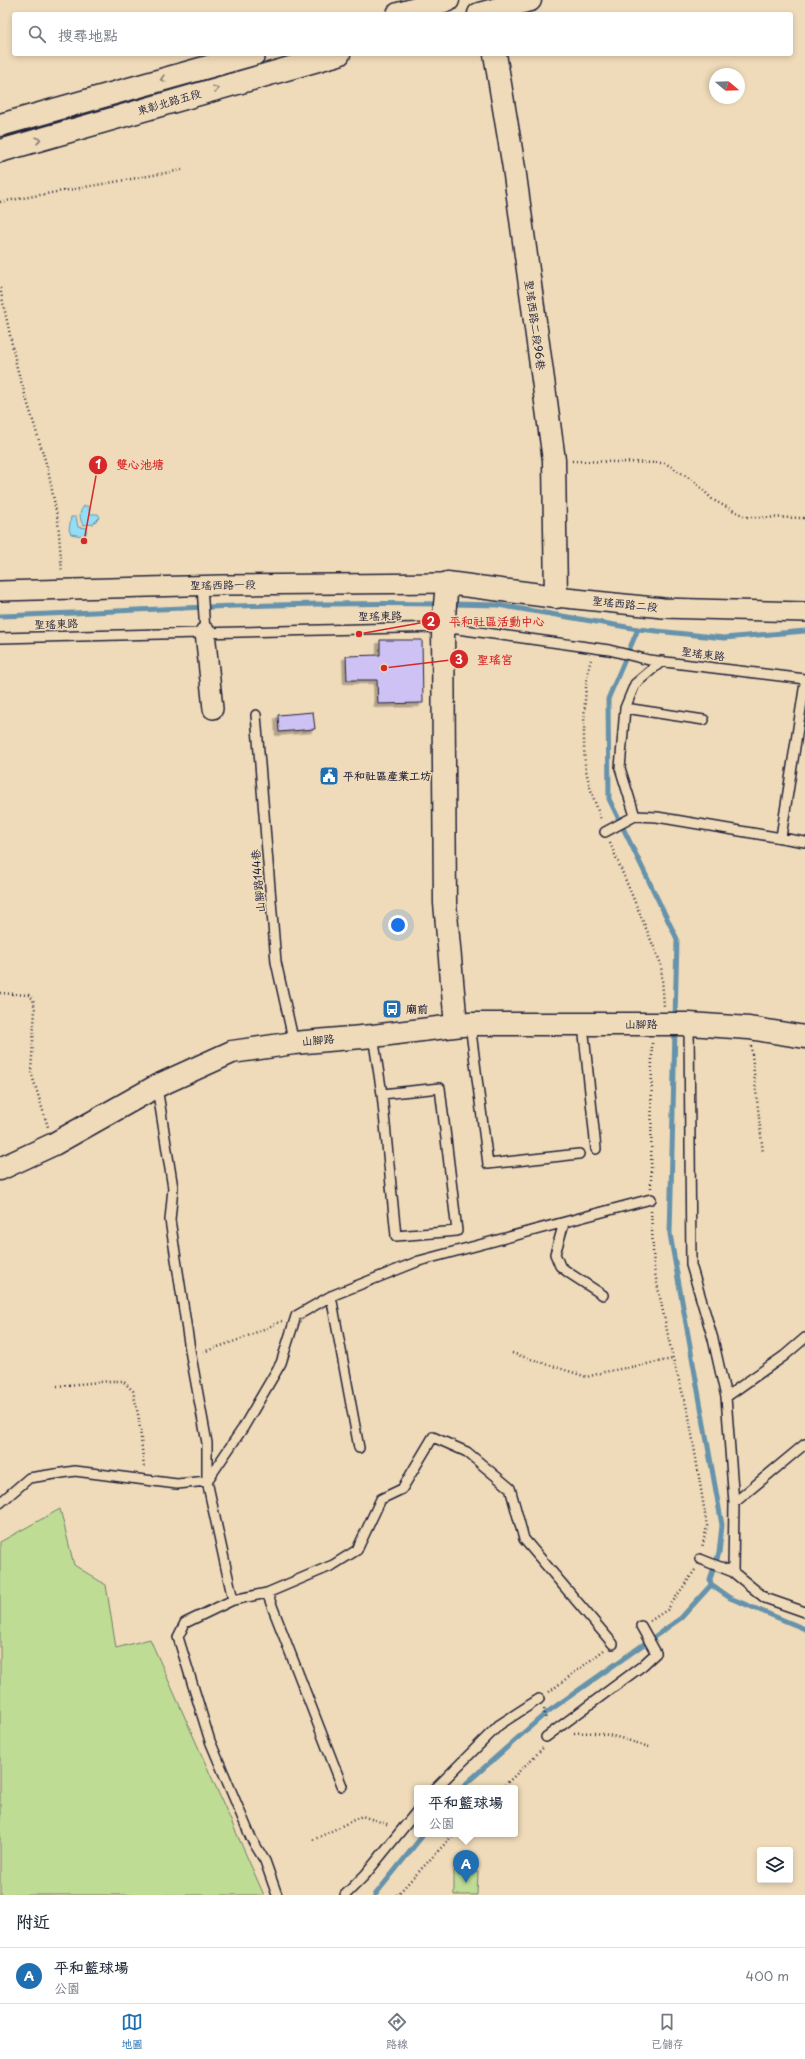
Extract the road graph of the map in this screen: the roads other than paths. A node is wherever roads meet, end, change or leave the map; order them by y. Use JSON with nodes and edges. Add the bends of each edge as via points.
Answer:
{"nodes":[{"id":1,"x":448,"y":0,"type":"edge"},
{"id":2,"x":530,"y":0,"type":"edge"},
{"id":3,"x":485,"y":10,"type":"edge"},
{"id":4,"x":405,"y":12,"type":"edge"},
{"id":5,"x":247,"y":56,"type":"edge"},
{"id":6,"x":332,"y":56,"type":"edge"},
{"id":7,"x":495,"y":56,"type":"edge"},
{"id":8,"x":0,"y":125,"type":"edge"},
{"id":9,"x":0,"y":150,"type":"edge"},
{"id":10,"x":447,"y":583,"type":"junction"},
{"id":11,"x":202,"y":586,"type":"junction"},
{"id":12,"x":0,"y":591,"type":"edge"},
{"id":13,"x":556,"y":597,"type":"junction"},
{"id":14,"x":805,"y":612,"type":"edge"},
{"id":15,"x":443,"y":623,"type":"junction"},
{"id":16,"x":205,"y":632,"type":"junction"},
{"id":17,"x":0,"y":638,"type":"edge"},
{"id":18,"x":662,"y":661,"type":"junction"},
{"id":19,"x":805,"y":679,"type":"edge"},
{"id":20,"x":805,"y":683,"type":"edge"},
{"id":21,"x":624,"y":708,"type":"junction"},
{"id":22,"x":213,"y":709,"type":"dead end"},
{"id":23,"x":256,"y":715,"type":"dead end"},
{"id":24,"x":704,"y":720,"type":"dead end"},
{"id":25,"x":635,"y":816,"type":"junction"},
{"id":26,"x":605,"y":832,"type":"road end"},
{"id":27,"x":781,"y":838,"type":"junction"},
{"id":28,"x":805,"y":842,"type":"edge"},
{"id":29,"x":689,"y":1024,"type":"junction"},
{"id":30,"x":463,"y":1025,"type":"junction"},
{"id":31,"x":583,"y":1025,"type":"junction"},
{"id":32,"x":374,"y":1036,"type":"junction"},
{"id":33,"x":805,"y":1037,"type":"edge"},
{"id":34,"x":294,"y":1043,"type":"junction"},
{"id":35,"x":157,"y":1086,"type":"junction"},
{"id":36,"x":382,"y":1094,"type":"junction"},
{"id":37,"x":596,"y":1149,"type":"dead end"},
{"id":38,"x":579,"y":1154,"type":"dead end"},
{"id":39,"x":0,"y":1168,"type":"edge"},
{"id":40,"x":651,"y":1199,"type":"road end"},
{"id":41,"x":564,"y":1223,"type":"junction"},
{"id":42,"x":603,"y":1295,"type":"dead end"},
{"id":43,"x":330,"y":1296,"type":"junction"},
{"id":44,"x":805,"y":1338,"type":"edge"},
{"id":45,"x":726,"y":1397,"type":"junction"},
{"id":46,"x":805,"y":1444,"type":"edge"},
{"id":47,"x":359,"y":1448,"type":"dead end"},
{"id":48,"x":207,"y":1481,"type":"junction"},
{"id":49,"x":0,"y":1503,"type":"edge"},
{"id":50,"x":734,"y":1503,"type":"junction"},
{"id":51,"x":700,"y":1559,"type":"road end"},
{"id":52,"x":733,"y":1572,"type":"junction"},
{"id":53,"x":267,"y":1592,"type":"junction"},
{"id":54,"x":233,"y":1600,"type":"junction"},
{"id":55,"x":805,"y":1612,"type":"edge"},
{"id":56,"x":641,"y":1626,"type":"road end"},
{"id":57,"x":613,"y":1644,"type":"road end"},
{"id":58,"x":539,"y":1699,"type":"road end"},
{"id":59,"x":547,"y":1741,"type":"road end"},
{"id":60,"x":439,"y":1785,"type":"edge"},
{"id":61,"x":342,"y":1786,"type":"dead end"},
{"id":62,"x":414,"y":1816,"type":"edge"},
{"id":63,"x":277,"y":1895,"type":"edge"},
{"id":64,"x":345,"y":1895,"type":"edge"}],
"edges":[{"from":1,"to":4,"type":"street"},
{"from":2,"to":3,"type":"street"},
{"from":5,"to":8,"type":"street","one_way":true},
{"from":9,"to":6,"type":"street","name":"東彰北路五段","one_way":true},
{"from":7,"to":13,"type":"street","name":"聖瑤西路二段96巷","via":[[514,168],[554,460]]},
{"from":10,"to":11,"type":"street","name":"聖瑤西路一段"},
{"from":10,"to":13,"type":"street","name":"聖瑤西路二段"},
{"from":10,"to":15,"type":"street"},
{"from":11,"to":12,"type":"street","name":"聖瑤西路一段"},
{"from":11,"to":16,"type":"lane"},
{"from":13,"to":14,"type":"street","name":"聖瑤西路二段","via":[[663,608]]},
{"from":15,"to":16,"type":"lane","name":"聖瑤東路"},
{"from":15,"to":18,"type":"lane","name":"聖瑤東路"},
{"from":15,"to":30,"type":"street","via":[[446,903]]},
{"from":16,"to":17,"type":"lane","name":"聖瑤東路"},
{"from":16,"to":22,"type":"street"},
{"from":18,"to":19,"type":"lane","name":"聖瑤東路"},
{"from":18,"to":21,"type":"lane","via":[[635,684]]},
{"from":20,"to":27,"type":"lane"},
{"from":21,"to":24,"type":"lane"},
{"from":21,"to":25,"type":"lane","via":[[620,768]]},
{"from":23,"to":34,"type":"lane","name":"山腳路144巷","via":[[276,962]]},
{"from":25,"to":26,"type":"lane"},
{"from":25,"to":27,"type":"lane","via":[[657,817]]},
{"from":27,"to":28,"type":"lane"},
{"from":29,"to":31,"type":"street","name":"山腳路"},
{"from":29,"to":33,"type":"street","via":[[749,1028]]},
{"from":29,"to":45,"type":"lane","via":[[692,1265]]},
{"from":30,"to":31,"type":"street","name":"山腳路"},
{"from":30,"to":32,"type":"street","name":"山腳路"},
{"from":30,"to":38,"type":"lane","via":[[488,1164]]},
{"from":31,"to":37,"type":"lane"},
{"from":32,"to":34,"type":"street","name":"山腳路"},
{"from":32,"to":36,"type":"lane"},
{"from":34,"to":35,"type":"street","name":"山腳路","via":[[232,1052]]},
{"from":35,"to":39,"type":"street","name":"山腳路","via":[[54,1144]]},
{"from":35,"to":48,"type":"lane","via":[[173,1188],[170,1220],[207,1443]]},
{"from":36,"to":36,"type":"lane","via":[[440,1088],[457,1230],[396,1236]]},
{"from":40,"to":41,"type":"lane"},
{"from":41,"to":42,"type":"lane","via":[[555,1254],[560,1266]]},
{"from":41,"to":43,"type":"lane","via":[[419,1261]]},
{"from":43,"to":47,"type":"lane"},
{"from":43,"to":48,"type":"lane","via":[[296,1316],[281,1363],[243,1428]]},
{"from":44,"to":45,"type":"lane"},
{"from":45,"to":50,"type":"lane"},
{"from":46,"to":50,"type":"lane"},
{"from":48,"to":49,"type":"lane","via":[[177,1484],[75,1471],[29,1478]]},
{"from":48,"to":54,"type":"lane"},
{"from":50,"to":52,"type":"lane"},
{"from":51,"to":52,"type":"lane"},
{"from":52,"to":55,"type":"lane","via":[[765,1598]]},
{"from":53,"to":54,"type":"lane"},
{"from":53,"to":57,"type":"lane","via":[[333,1564],[357,1550],[381,1499],[402,1489],[433,1437],[467,1452],[510,1488],[524,1539]]},
{"from":53,"to":61,"type":"lane"},
{"from":54,"to":63,"type":"lane","via":[[184,1623],[178,1637],[210,1741],[251,1838],[265,1861]]},
{"from":56,"to":59,"type":"lane","via":[[656,1653]]},
{"from":58,"to":60,"type":"lane","via":[[499,1726]]},
{"from":62,"to":64,"type":"lane"}]}
